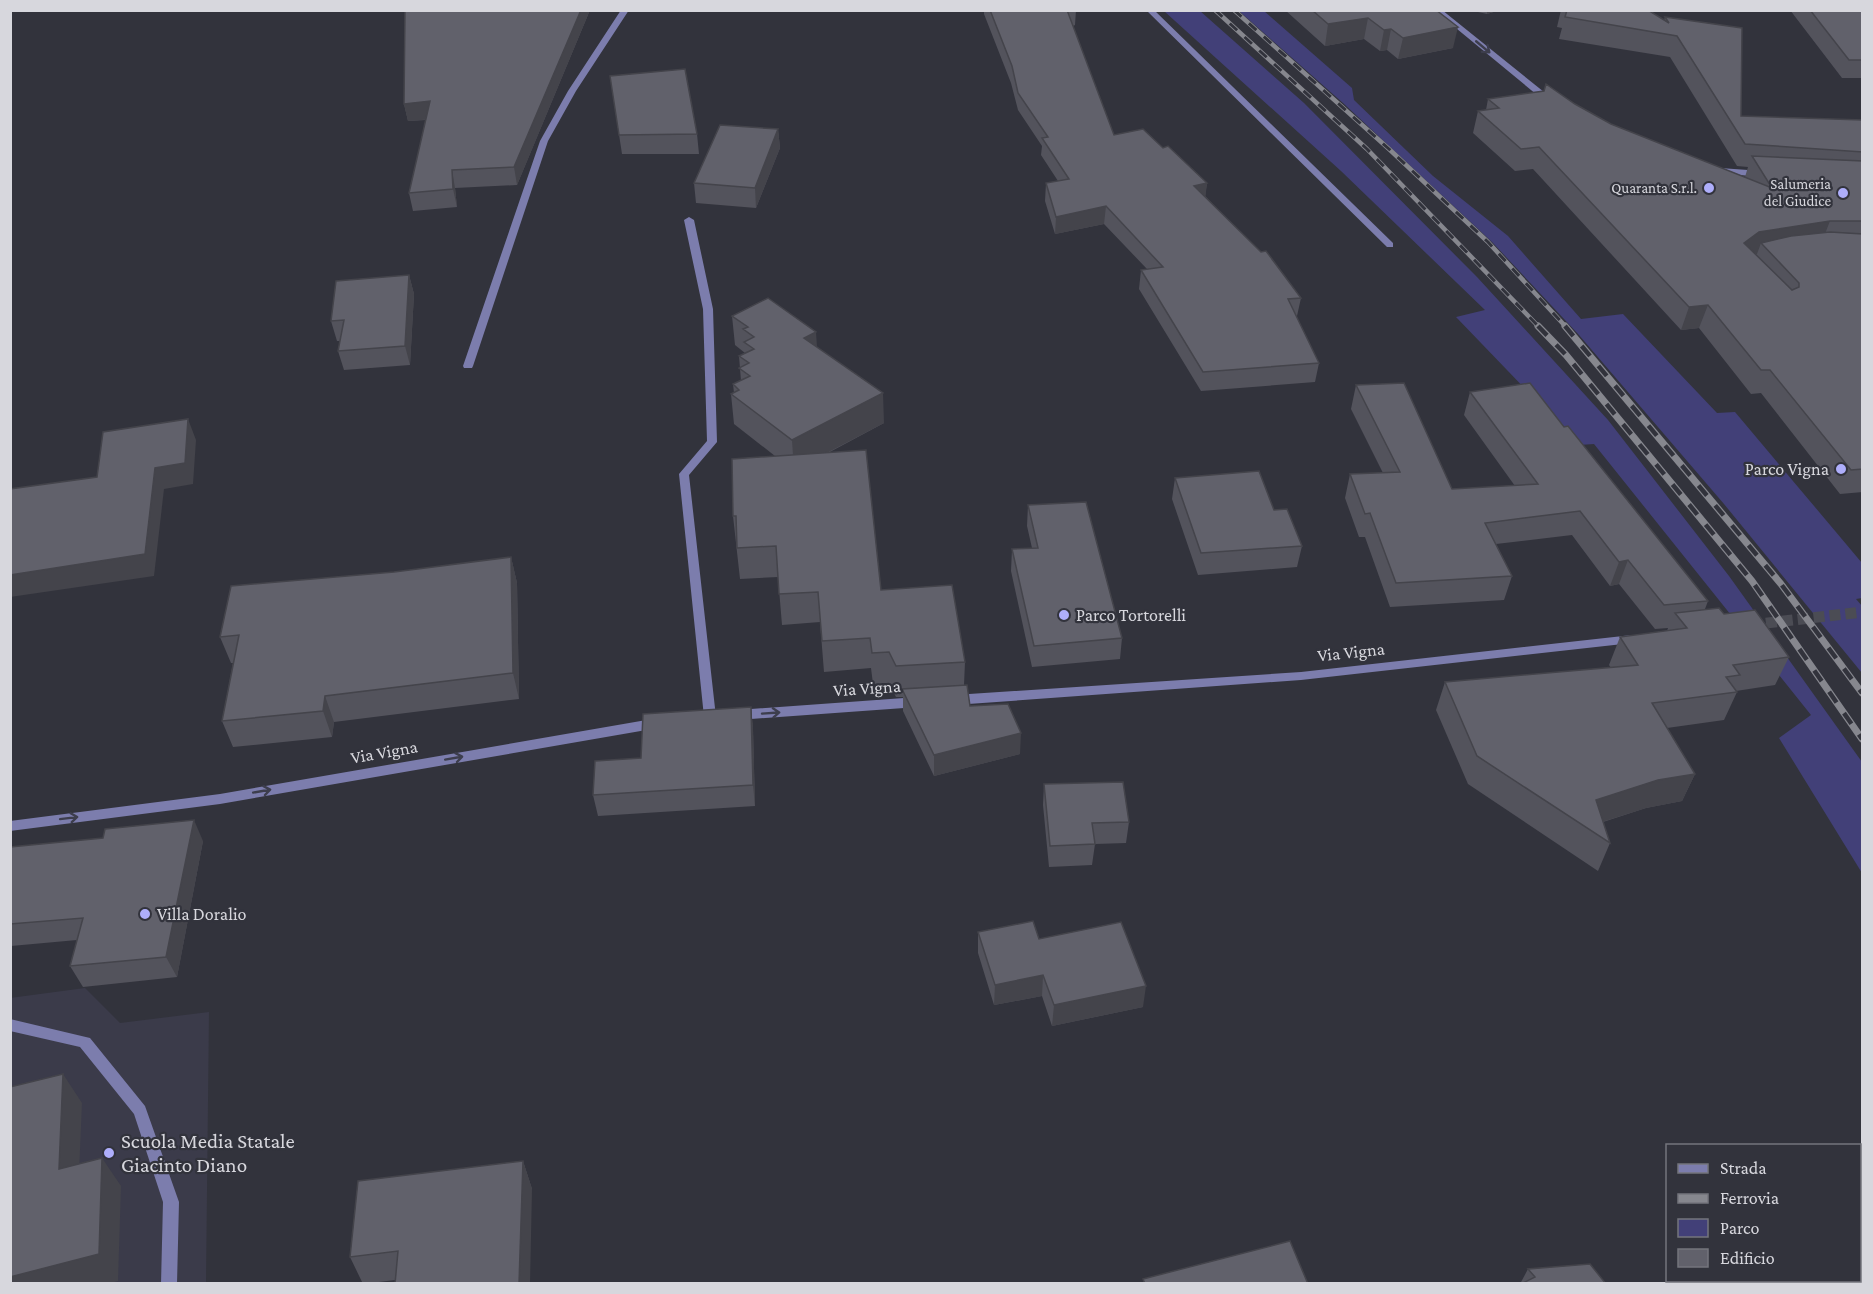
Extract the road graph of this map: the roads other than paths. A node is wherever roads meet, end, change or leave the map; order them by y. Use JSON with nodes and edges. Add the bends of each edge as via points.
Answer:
{"nodes":[{"id":1,"x":625,"y":10,"type":"edge"},
{"id":2,"x":1149,"y":10,"type":"edge"},
{"id":3,"x":1437,"y":10,"type":"edge"},
{"id":4,"x":1555,"y":106,"type":"edge"},
{"id":5,"x":1714,"y":170,"type":"edge"},
{"id":6,"x":1768,"y":174,"type":"edge"},
{"id":7,"x":689,"y":220,"type":"dead end"},
{"id":8,"x":1390,"y":245,"type":"dead end"},
{"id":9,"x":468,"y":366,"type":"dead end"},
{"id":10,"x":1648,"y":637,"type":"edge"},
{"id":11,"x":675,"y":721,"type":"edge"},
{"id":12,"x":10,"y":826,"type":"edge"},
{"id":13,"x":10,"y":1025,"type":"edge"},
{"id":14,"x":169,"y":1284,"type":"edge"}],
"edges":[{"from":1,"to":9,"type":"street","via":[[544,141]]},
{"from":2,"to":8,"type":"street"},
{"from":3,"to":4,"type":"street","one_way":true},
{"from":5,"to":6,"type":"street"},
{"from":7,"to":10,"type":"street","name":"Via Vigna","one_way":true,"via":[[708,309],[712,442],[684,474],[704,718],[1301,676]]},
{"from":12,"to":11,"type":"street","name":"Via Vigna","one_way":true,"via":[[220,799]]},
{"from":13,"to":14,"type":"street","via":[[85,1041],[140,1111],[171,1202]]}]}
